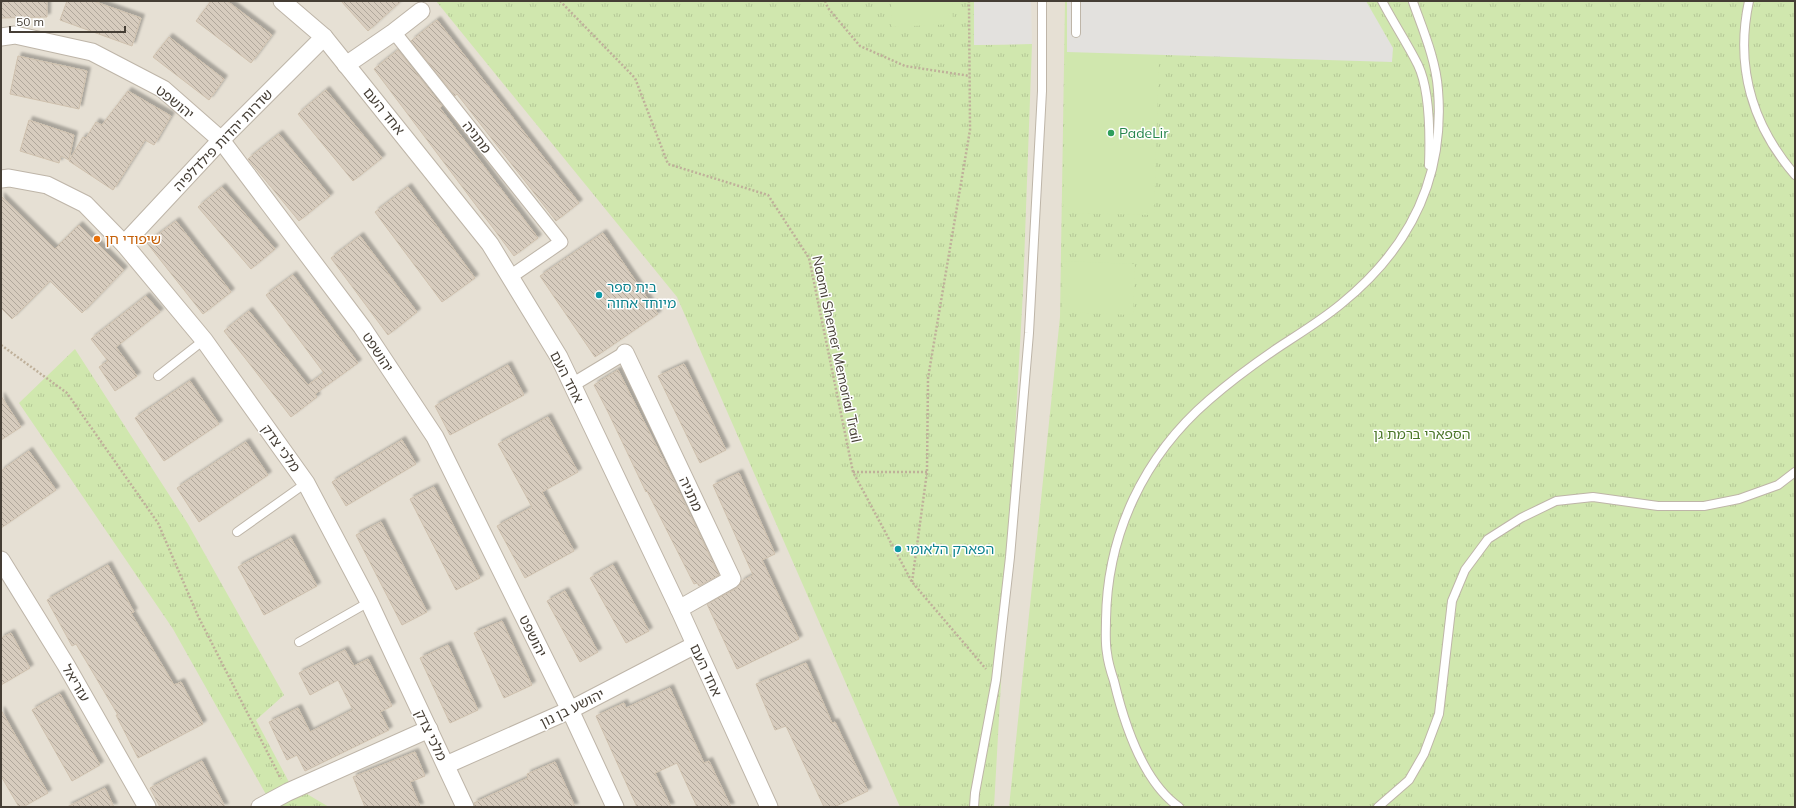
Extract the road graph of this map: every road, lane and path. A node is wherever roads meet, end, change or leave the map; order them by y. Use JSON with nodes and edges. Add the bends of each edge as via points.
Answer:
{"nodes":[{"id":1,"x":282,"y":1,"type":"edge"},
{"id":2,"x":560,"y":1,"type":"edge"},
{"id":3,"x":825,"y":1,"type":"edge"},
{"id":4,"x":969,"y":1,"type":"edge"},
{"id":5,"x":1042,"y":1,"type":"edge"},
{"id":6,"x":1076,"y":1,"type":"edge"},
{"id":7,"x":1382,"y":1,"type":"edge"},
{"id":8,"x":1749,"y":1,"type":"edge"},
{"id":9,"x":1412,"y":2,"type":"dead end"},
{"id":10,"x":421,"y":11,"type":"dead end"},
{"id":11,"x":394,"y":32,"type":"junction"},
{"id":12,"x":1076,"y":33,"type":"dead end"},
{"id":13,"x":1,"y":37,"type":"edge"},
{"id":14,"x":324,"y":37,"type":"junction"},
{"id":15,"x":346,"y":65,"type":"junction"},
{"id":16,"x":970,"y":76,"type":"junction"},
{"id":17,"x":221,"y":140,"type":"junction"},
{"id":18,"x":1795,"y":175,"type":"edge"},
{"id":19,"x":1,"y":179,"type":"edge"},
{"id":20,"x":1428,"y":187,"type":"junction"},
{"id":21,"x":124,"y":244,"type":"junction"},
{"id":22,"x":510,"y":277,"type":"junction"},
{"id":23,"x":204,"y":340,"type":"junction"},
{"id":24,"x":1,"y":345,"type":"edge"},
{"id":25,"x":625,"y":353,"type":"joint"},
{"id":26,"x":158,"y":376,"type":"dead end"},
{"id":27,"x":572,"y":385,"type":"junction"},
{"id":28,"x":853,"y":472,"type":"junction"},
{"id":29,"x":927,"y":472,"type":"junction"},
{"id":30,"x":1795,"y":472,"type":"edge"},
{"id":31,"x":306,"y":483,"type":"junction"},
{"id":32,"x":237,"y":532,"type":"dead end"},
{"id":33,"x":1,"y":560,"type":"edge"},
{"id":34,"x":912,"y":582,"type":"junction"},
{"id":35,"x":369,"y":602,"type":"junction"},
{"id":36,"x":679,"y":609,"type":"junction"},
{"id":37,"x":299,"y":642,"type":"dead end"},
{"id":38,"x":695,"y":645,"type":"junction"},
{"id":39,"x":996,"y":680,"type":"junction"},
{"id":40,"x":570,"y":710,"type":"junction"},
{"id":41,"x":429,"y":729,"type":"junction"},
{"id":42,"x":446,"y":765,"type":"junction"},
{"id":43,"x":288,"y":792,"type":"junction"},
{"id":44,"x":147,"y":807,"type":"edge"},
{"id":45,"x":260,"y":807,"type":"edge"},
{"id":46,"x":465,"y":807,"type":"edge"},
{"id":47,"x":615,"y":807,"type":"edge"},
{"id":48,"x":769,"y":807,"type":"edge"},
{"id":49,"x":974,"y":807,"type":"edge"},
{"id":50,"x":1178,"y":807,"type":"edge"},
{"id":51,"x":1378,"y":807,"type":"edge"}],
"edges":[{"from":1,"to":14,"type":"street","name":"אחד העם"},
{"from":2,"to":28,"type":"path","name":"Naomi Shemer Memorial Trail","via":[[635,78],[668,164],[768,195],[809,258]]},
{"from":3,"to":16,"type":"path","via":[[860,46],[905,66]]},
{"from":4,"to":16,"type":"path"},
{"from":5,"to":39,"type":"lane","via":[[1042,91],[1029,334],[1010,557]]},
{"from":6,"to":12,"type":"lane"},
{"from":7,"to":20,"type":"lane","via":[[1418,66],[1425,91],[1429,150]]},
{"from":8,"to":18,"type":"lane","via":[[1745,41],[1746,70],[1751,98],[1761,126],[1781,159]]},
{"from":9,"to":20,"type":"lane","via":[[1425,34],[1438,88],[1435,155]]},
{"from":10,"to":11,"type":"street"},
{"from":11,"to":15,"type":"street"},
{"from":11,"to":22,"type":"street","name":"מתניה","via":[[560,242]]},
{"from":13,"to":17,"type":"street","name":"יהושפט","via":[[15,35],[92,52],[163,89]]},
{"from":14,"to":15,"type":"street","name":"אחד העם"},
{"from":14,"to":17,"type":"street","name":"שדרות יהדות פילדלפיה"},
{"from":15,"to":22,"type":"street","name":"אחד העם","via":[[490,244]]},
{"from":16,"to":29,"type":"path","via":[[970,130],[928,378]]},
{"from":17,"to":21,"type":"street","name":"שדרות יהדות פילדלפיה"},
{"from":17,"to":40,"type":"street","name":"יהושפט","via":[[362,327],[435,437]]},
{"from":19,"to":21,"type":"street","name":"מלכי צדק","via":[[9,178],[47,185],[85,204]]},
{"from":20,"to":50,"type":"lane","via":[[1408,230],[1366,283],[1339,306],[1279,347],[1209,401],[1160,453],[1125,516],[1115,545],[1106,593],[1106,652],[1132,739],[1148,774],[1167,799]]},
{"from":21,"to":23,"type":"street","name":"מלכי צדק"},
{"from":22,"to":27,"type":"street","name":"אחד העם","via":[[559,357]]},
{"from":23,"to":26,"type":"lane"},
{"from":23,"to":31,"type":"street","name":"מלכי צדק"},
{"from":24,"to":43,"type":"path","via":[[67,393],[158,523],[198,616]]},
{"from":25,"to":27,"type":"street"},
{"from":25,"to":36,"type":"street","name":"מתניה","via":[[732,579]]},
{"from":27,"to":36,"type":"street","name":"אחד העם"},
{"from":28,"to":29,"type":"path"},
{"from":28,"to":34,"type":"path","name":"Naomi Shemer Memorial Trail"},
{"from":29,"to":34,"type":"path"},
{"from":30,"to":51,"type":"lane","via":[[1778,485],[1739,499],[1704,506],[1658,506],[1593,497],[1556,501],[1521,518],[1488,539],[1464,570],[1452,601],[1439,714],[1424,754],[1409,780]]},
{"from":31,"to":32,"type":"lane"},
{"from":31,"to":35,"type":"street","name":"מלכי צדק"},
{"from":33,"to":44,"type":"street","name":"עזריאל","via":[[66,665]]},
{"from":34,"to":39,"type":"path","name":"Naomi Shemer Memorial Trail"},
{"from":35,"to":37,"type":"lane"},
{"from":35,"to":41,"type":"street","name":"מלכי צדק"},
{"from":36,"to":38,"type":"street","name":"אחד העם"},
{"from":38,"to":40,"type":"street","name":"יהושע בן נון"},
{"from":38,"to":48,"type":"street","name":"אחד העם"},
{"from":39,"to":49,"type":"lane"},
{"from":40,"to":42,"type":"street","name":"יהושע בן נון"},
{"from":40,"to":47,"type":"street","name":"יהושפט"},
{"from":41,"to":42,"type":"street","name":"מלכי צדק"},
{"from":41,"to":43,"type":"street"},
{"from":42,"to":46,"type":"street","name":"מלכי צדק"},
{"from":43,"to":45,"type":"street"}]}
